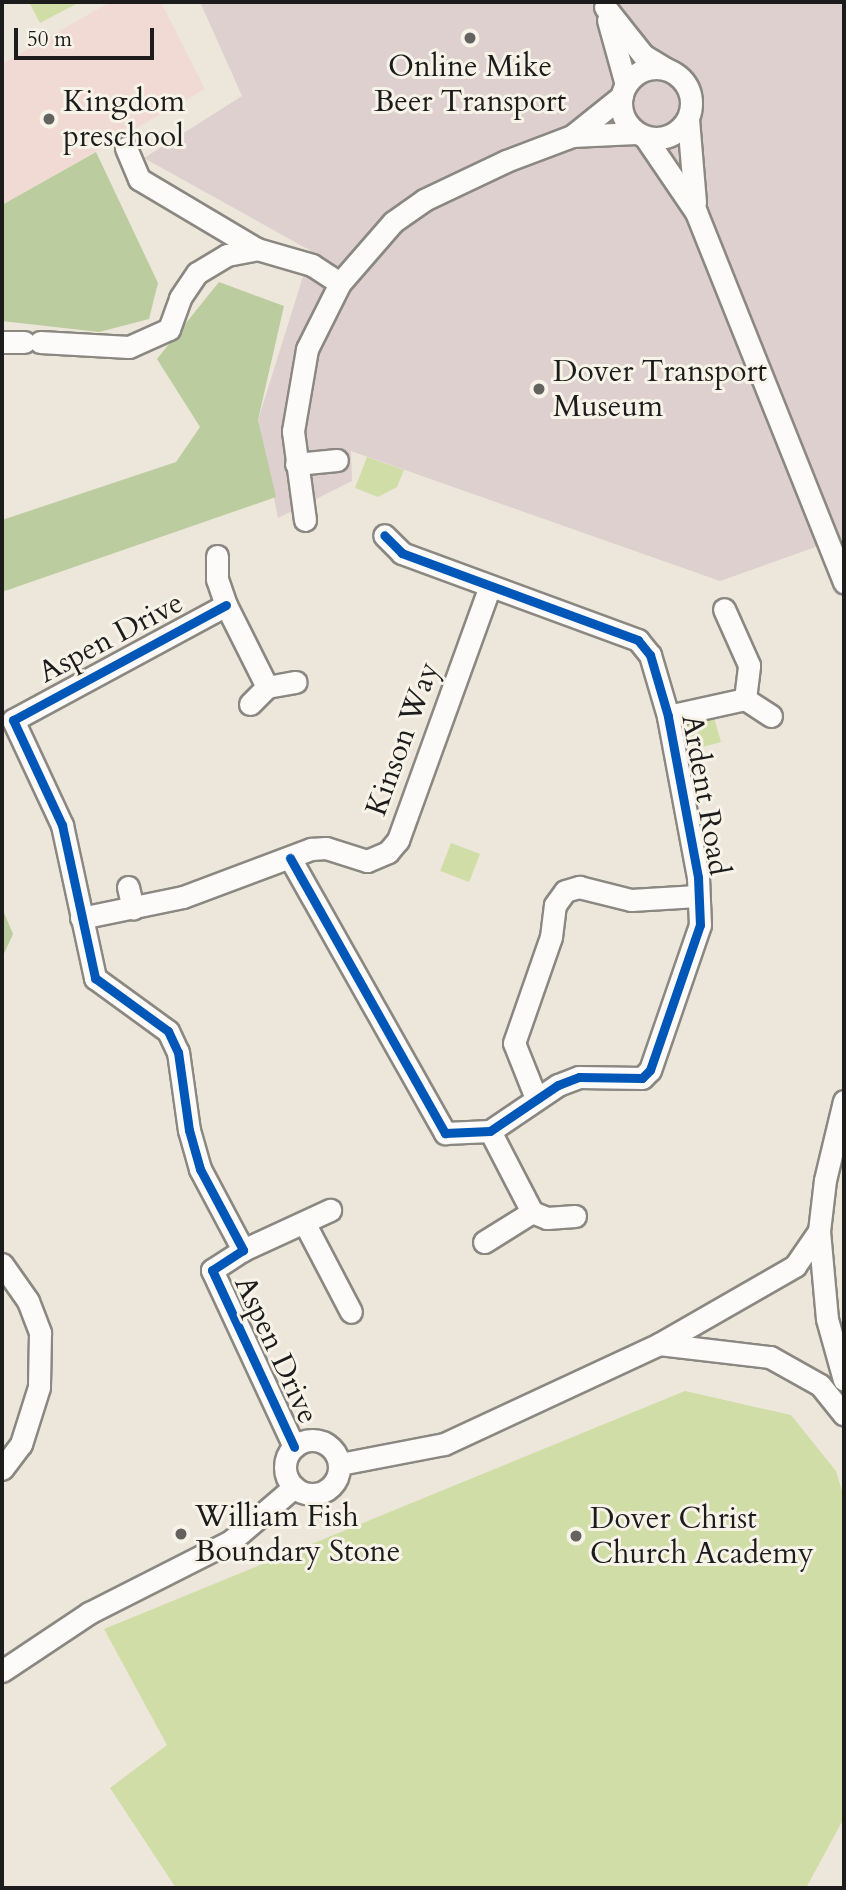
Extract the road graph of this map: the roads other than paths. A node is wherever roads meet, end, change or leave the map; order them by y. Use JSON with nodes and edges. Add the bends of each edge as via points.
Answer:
{"nodes":[{"id":1,"x":603,"y":4,"type":"edge"},
{"id":2,"x":670,"y":71,"type":"junction"},
{"id":3,"x":624,"y":91,"type":"junction"},
{"id":4,"x":688,"y":120,"type":"junction"},
{"id":5,"x":641,"y":135,"type":"junction"},
{"id":6,"x":572,"y":136,"type":"junction"},
{"id":7,"x":126,"y":148,"type":"dead end"},
{"id":8,"x":696,"y":212,"type":"junction"},
{"id":9,"x":257,"y":249,"type":"junction"},
{"id":10,"x":340,"y":283,"type":"junction"},
{"id":11,"x":2,"y":342,"type":"edge"},
{"id":12,"x":337,"y":460,"type":"dead end"},
{"id":13,"x":296,"y":464,"type":"junction"},
{"id":14,"x":305,"y":520,"type":"dead end"},
{"id":15,"x":384,"y":535,"type":"dead end"},
{"id":16,"x":839,"y":553,"type":"edge"},
{"id":17,"x":217,"y":556,"type":"dead end"},
{"id":18,"x":844,"y":582,"type":"edge"},
{"id":19,"x":489,"y":589,"type":"junction"},
{"id":20,"x":226,"y":605,"type":"junction"},
{"id":21,"x":724,"y":609,"type":"dead end"},
{"id":22,"x":296,"y":682,"type":"dead end"},
{"id":23,"x":267,"y":687,"type":"junction"},
{"id":24,"x":745,"y":699,"type":"junction"},
{"id":25,"x":250,"y":704,"type":"dead end"},
{"id":26,"x":668,"y":716,"type":"junction"},
{"id":27,"x":771,"y":716,"type":"dead end"},
{"id":28,"x":290,"y":858,"type":"junction"},
{"id":29,"x":128,"y":887,"type":"dead end"},
{"id":30,"x":697,"y":895,"type":"junction"},
{"id":31,"x":133,"y":908,"type":"junction"},
{"id":32,"x":81,"y":918,"type":"junction"},
{"id":33,"x":536,"y":1098,"type":"junction"},
{"id":34,"x":844,"y":1101,"type":"edge"},
{"id":35,"x":490,"y":1131,"type":"junction"},
{"id":36,"x":330,"y":1210,"type":"dead end"},
{"id":37,"x":532,"y":1212,"type":"junction"},
{"id":38,"x":575,"y":1216,"type":"dead end"},
{"id":39,"x":305,"y":1224,"type":"junction"},
{"id":40,"x":820,"y":1230,"type":"junction"},
{"id":41,"x":484,"y":1242,"type":"dead end"},
{"id":42,"x":243,"y":1251,"type":"junction"},
{"id":43,"x":2,"y":1264,"type":"edge"},
{"id":44,"x":351,"y":1312,"type":"dead end"},
{"id":45,"x":659,"y":1343,"type":"junction"},
{"id":46,"x":844,"y":1380,"type":"edge"},
{"id":47,"x":844,"y":1415,"type":"edge"},
{"id":48,"x":294,"y":1447,"type":"junction"},
{"id":49,"x":340,"y":1464,"type":"junction"},
{"id":50,"x":2,"y":1469,"type":"edge"},
{"id":51,"x":294,"y":1488,"type":"junction"},
{"id":52,"x":2,"y":1671,"type":"edge"}],
"edges":[{"from":1,"to":2,"type":"street","via":[[643,55]]},
{"from":1,"to":3,"type":"street"},
{"from":2,"to":3,"type":"street","via":[[640,72]]},
{"from":2,"to":4,"type":"street","via":[[688,88]]},
{"from":3,"to":5,"type":"street","via":[[623,117]]},
{"from":3,"to":6,"type":"street"},
{"from":4,"to":5,"type":"street","via":[[674,134]]},
{"from":4,"to":8,"type":"street"},
{"from":5,"to":6,"type":"street"},
{"from":5,"to":8,"type":"street"},
{"from":6,"to":10,"type":"street","via":[[424,200],[393,222]]},
{"from":7,"to":9,"type":"street","via":[[139,179]]},
{"from":8,"to":16,"type":"street"},
{"from":9,"to":10,"type":"street","via":[[312,265]]},
{"from":9,"to":11,"type":"street","via":[[227,255],[197,273],[180,298],[169,330],[129,347]]},
{"from":10,"to":13,"type":"street","via":[[307,349],[293,431]]},
{"from":12,"to":13,"type":"street"},
{"from":13,"to":14,"type":"street"},
{"from":15,"to":19,"type":"street","name":"Ardent Road","via":[[402,553]]},
{"from":16,"to":18,"type":"street"},
{"from":17,"to":20,"type":"street","name":"Aspen Drive","via":[[217,579]]},
{"from":19,"to":26,"type":"street","name":"Ardent Road","via":[[541,602],[638,640],[650,655]]},
{"from":19,"to":28,"type":"street","name":"Kinson Way","via":[[398,840],[375,860],[326,848]]},
{"from":20,"to":23,"type":"street"},
{"from":20,"to":32,"type":"street","name":"Aspen Drive","via":[[13,720],[62,825]]},
{"from":21,"to":24,"type":"street","via":[[749,665]]},
{"from":22,"to":23,"type":"street"},
{"from":23,"to":25,"type":"street"},
{"from":24,"to":26,"type":"street"},
{"from":24,"to":27,"type":"street"},
{"from":26,"to":30,"type":"street","name":"Ardent Road","via":[[698,877]]},
{"from":28,"to":31,"type":"street","name":"Kinson Way","via":[[194,894]]},
{"from":28,"to":35,"type":"street","via":[[436,1122],[445,1133]]},
{"from":29,"to":31,"type":"street"},
{"from":30,"to":33,"type":"street","name":"Ardent Road","via":[[700,925],[650,1070],[642,1078],[579,1077]]},
{"from":30,"to":33,"type":"street","via":[[631,900],[579,887],[565,891],[555,905],[551,937],[514,1044]]},
{"from":31,"to":32,"type":"street","name":"Kinson Way"},
{"from":32,"to":42,"type":"street","name":"Aspen Drive","via":[[95,978],[168,1031],[178,1052],[189,1130],[200,1169]]},
{"from":33,"to":35,"type":"street","name":"Ardent Road"},
{"from":34,"to":40,"type":"street","via":[[825,1180]]},
{"from":35,"to":37,"type":"street"},
{"from":36,"to":39,"type":"street"},
{"from":37,"to":38,"type":"street","via":[[547,1218]]},
{"from":37,"to":41,"type":"street"},
{"from":39,"to":42,"type":"street"},
{"from":39,"to":44,"type":"street"},
{"from":40,"to":45,"type":"street","via":[[795,1266]]},
{"from":40,"to":46,"type":"street","via":[[827,1319]]},
{"from":42,"to":48,"type":"street","name":"Aspen Drive","via":[[212,1270]]},
{"from":43,"to":50,"type":"street","via":[[27,1301],[40,1333],[39,1387],[21,1444]]},
{"from":45,"to":47,"type":"street","via":[[770,1357],[820,1385]]},
{"from":45,"to":49,"type":"street","via":[[444,1444]]},
{"from":48,"to":49,"type":"street","via":[[318,1440],[332,1448]]},
{"from":48,"to":51,"type":"street","via":[[285,1471]]},
{"from":49,"to":51,"type":"street","via":[[329,1489],[311,1495]]},
{"from":51,"to":52,"type":"street","via":[[231,1541],[89,1613]]}]}
